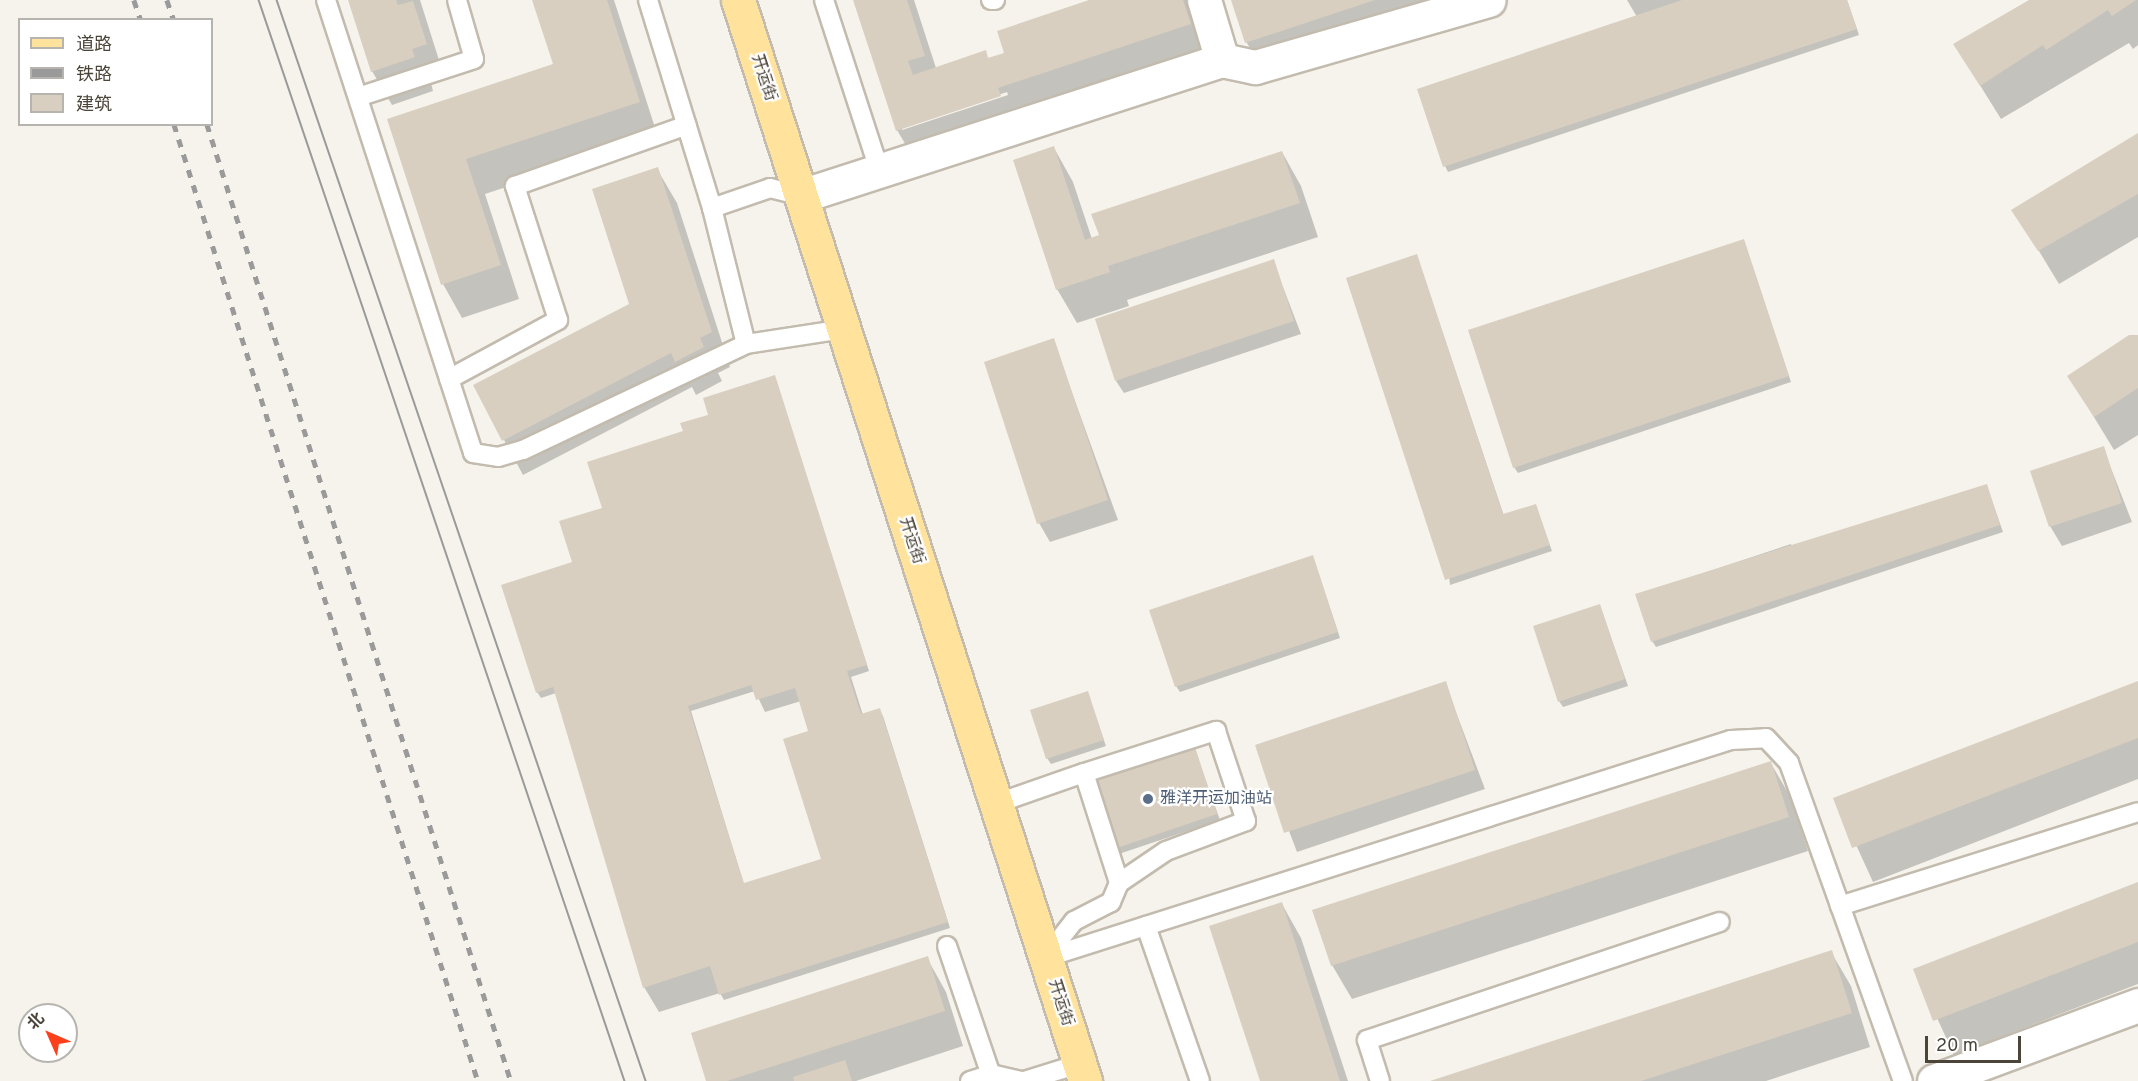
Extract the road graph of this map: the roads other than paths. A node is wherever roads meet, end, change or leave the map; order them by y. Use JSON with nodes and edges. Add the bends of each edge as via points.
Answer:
{"nodes":[{"id":1,"x":326,"y":0,"type":"edge"},
{"id":2,"x":457,"y":0,"type":"edge"},
{"id":3,"x":648,"y":0,"type":"edge"},
{"id":4,"x":738,"y":0,"type":"edge"},
{"id":5,"x":824,"y":0,"type":"edge"},
{"id":6,"x":1204,"y":0,"type":"edge"},
{"id":7,"x":1489,"y":0,"type":"edge"},
{"id":8,"x":1222,"y":60,"type":"junction"},
{"id":9,"x":358,"y":98,"type":"junction"},
{"id":10,"x":687,"y":125,"type":"junction"},
{"id":11,"x":879,"y":169,"type":"junction"},
{"id":12,"x":801,"y":196,"type":"junction"},
{"id":13,"x":712,"y":208,"type":"junction"},
{"id":14,"x":843,"y":329,"type":"junction"},
{"id":15,"x":746,"y":344,"type":"junction"},
{"id":16,"x":449,"y":379,"type":"junction"},
{"id":17,"x":1084,"y":773,"type":"junction"},
{"id":18,"x":995,"y":804,"type":"junction"},
{"id":19,"x":2138,"y":812,"type":"edge"},
{"id":20,"x":1119,"y":883,"type":"junction"},
{"id":21,"x":1840,"y":906,"type":"junction"},
{"id":22,"x":1720,"y":922,"type":"dead end"},
{"id":23,"x":1146,"y":926,"type":"junction"},
{"id":24,"x":947,"y":946,"type":"dead end"},
{"id":25,"x":1045,"y":958,"type":"junction"},
{"id":26,"x":2136,"y":1011,"type":"edge"},
{"id":27,"x":1082,"y":1072,"type":"edge"},
{"id":28,"x":992,"y":1077,"type":"edge"},
{"id":29,"x":1198,"y":1080,"type":"edge"},
{"id":30,"x":970,"y":1081,"type":"edge"},
{"id":31,"x":1022,"y":1081,"type":"edge"},
{"id":32,"x":1380,"y":1081,"type":"edge"},
{"id":33,"x":1903,"y":1081,"type":"edge"},
{"id":34,"x":1934,"y":1081,"type":"edge"}],
"edges":[{"from":1,"to":9,"type":"lane"},
{"from":2,"to":9,"type":"lane","via":[[474,59]]},
{"from":3,"to":10,"type":"lane"},
{"from":4,"to":12,"type":"main road","name":"开运街"},
{"from":5,"to":11,"type":"lane"},
{"from":6,"to":8,"type":"street"},
{"from":7,"to":8,"type":"street","via":[[1255,67]]},
{"from":8,"to":11,"type":"street"},
{"from":9,"to":16,"type":"lane"},
{"from":10,"to":13,"type":"lane"},
{"from":10,"to":16,"type":"lane","via":[[515,186],[558,320]]},
{"from":11,"to":12,"type":"street"},
{"from":12,"to":13,"type":"lane","via":[[770,188]]},
{"from":12,"to":14,"type":"main road","name":"开运街"},
{"from":13,"to":15,"type":"lane"},
{"from":14,"to":15,"type":"lane"},
{"from":14,"to":18,"type":"main road","name":"开运街"},
{"from":15,"to":16,"type":"lane","via":[[498,457],[473,453]]},
{"from":17,"to":18,"type":"lane"},
{"from":17,"to":20,"type":"lane"},
{"from":17,"to":20,"type":"lane","via":[[1216,731],[1246,821],[1166,852]]},
{"from":18,"to":25,"type":"main road","name":"开运街"},
{"from":19,"to":21,"type":"lane"},
{"from":20,"to":25,"type":"lane","via":[[1111,902],[1074,921]]},
{"from":21,"to":23,"type":"lane","via":[[1789,763],[1766,738],[1731,740]]},
{"from":21,"to":33,"type":"lane"},
{"from":22,"to":32,"type":"lane","via":[[1367,1040]]},
{"from":23,"to":25,"type":"lane"},
{"from":23,"to":29,"type":"lane"},
{"from":24,"to":28,"type":"lane"},
{"from":25,"to":27,"type":"main road","name":"开运街"},
{"from":26,"to":34,"type":"street"},
{"from":27,"to":31,"type":"lane"},
{"from":28,"to":30,"type":"lane"},
{"from":28,"to":31,"type":"lane"}]}
